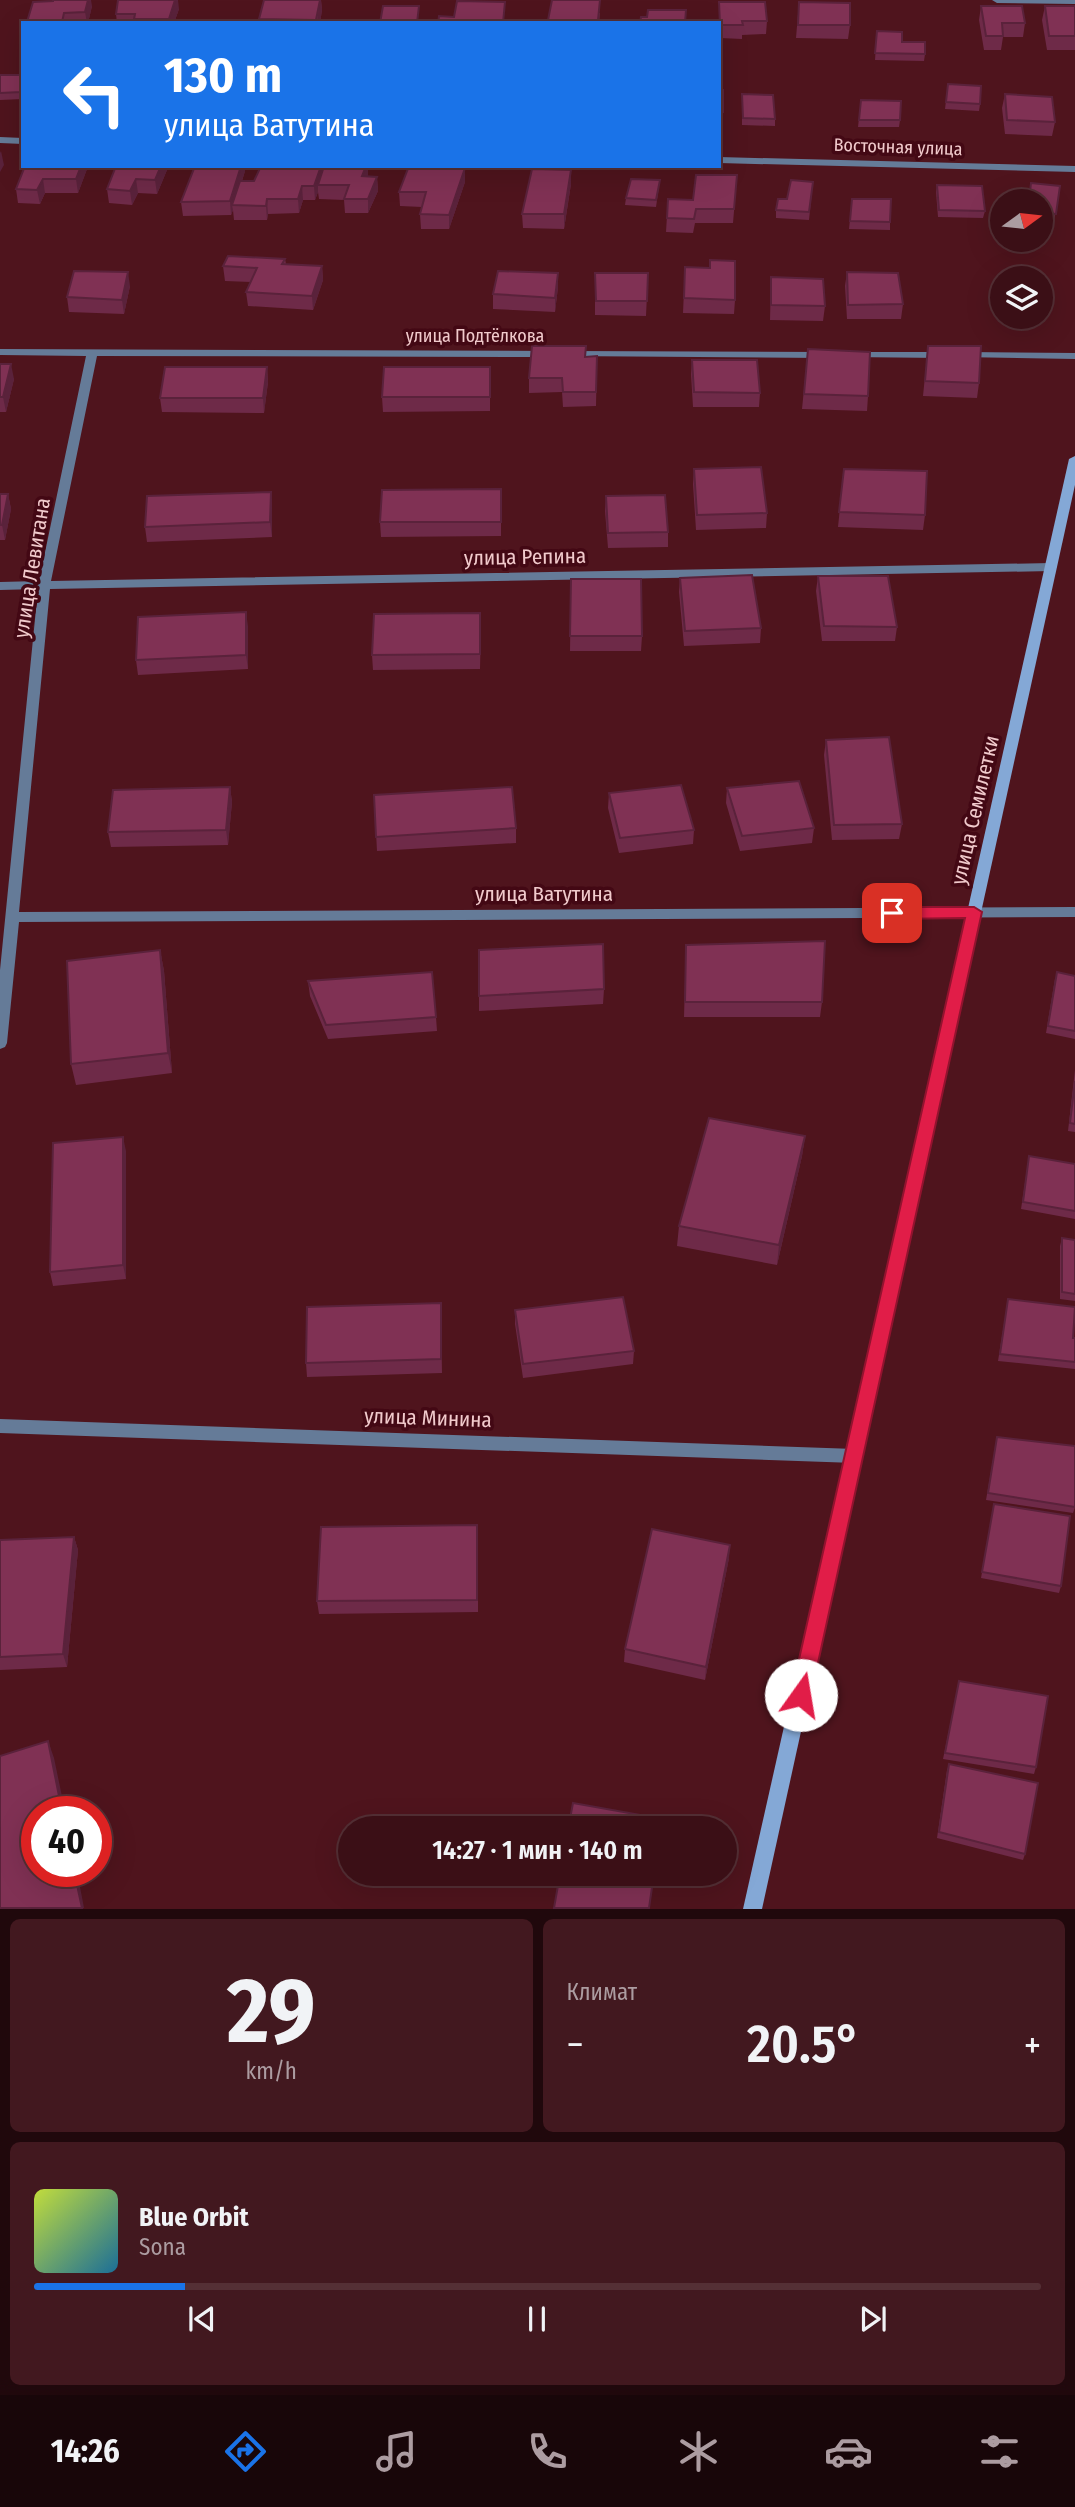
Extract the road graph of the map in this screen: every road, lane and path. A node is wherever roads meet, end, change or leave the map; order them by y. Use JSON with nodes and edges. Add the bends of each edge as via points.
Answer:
{"nodes":[{"id":1,"x":997,"y":0,"type":"edge"},
{"id":2,"x":1075,"y":1,"type":"edge"},
{"id":3,"x":0,"y":141,"type":"edge"},
{"id":4,"x":21,"y":141,"type":"edge"},
{"id":5,"x":721,"y":160,"type":"edge"},
{"id":6,"x":1075,"y":169,"type":"edge"},
{"id":7,"x":0,"y":352,"type":"edge"},
{"id":8,"x":92,"y":352,"type":"junction"},
{"id":9,"x":1075,"y":356,"type":"edge"},
{"id":10,"x":1075,"y":459,"type":"edge"},
{"id":11,"x":1051,"y":567,"type":"junction"},
{"id":12,"x":44,"y":585,"type":"junction"},
{"id":13,"x":0,"y":586,"type":"edge"},
{"id":14,"x":974,"y":912,"type":"junction"},
{"id":15,"x":1075,"y":912,"type":"edge"},
{"id":16,"x":14,"y":917,"type":"junction"},
{"id":17,"x":0,"y":1043,"type":"edge"},
{"id":18,"x":0,"y":1426,"type":"edge"},
{"id":19,"x":855,"y":1456,"type":"junction"},
{"id":20,"x":752,"y":1909,"type":"edge"}],
"edges":[{"from":1,"to":2,"type":"street"},
{"from":3,"to":4,"type":"street"},
{"from":5,"to":6,"type":"street","name":"Восточная улица"},
{"from":7,"to":8,"type":"street","name":"улица Подтёлкова"},
{"from":8,"to":9,"type":"street","name":"улица Подтёлкова"},
{"from":8,"to":12,"type":"street","name":"улица Левитана"},
{"from":10,"to":11,"type":"street","name":"улица Семилетки"},
{"from":11,"to":12,"type":"street","name":"улица Репина"},
{"from":11,"to":14,"type":"street","name":"улица Семилетки"},
{"from":12,"to":13,"type":"street","name":"улица Репина"},
{"from":12,"to":16,"type":"street","name":"улица Левитана"},
{"from":14,"to":15,"type":"street","name":"улица Ватутина"},
{"from":14,"to":16,"type":"street","name":"улица Ватутина"},
{"from":14,"to":19,"type":"street","name":"улица Семилетки"},
{"from":16,"to":17,"type":"street","name":"улица Левитана"},
{"from":18,"to":19,"type":"street","name":"улица Минина"},
{"from":19,"to":20,"type":"street","name":"улица Семилетки"}]}
